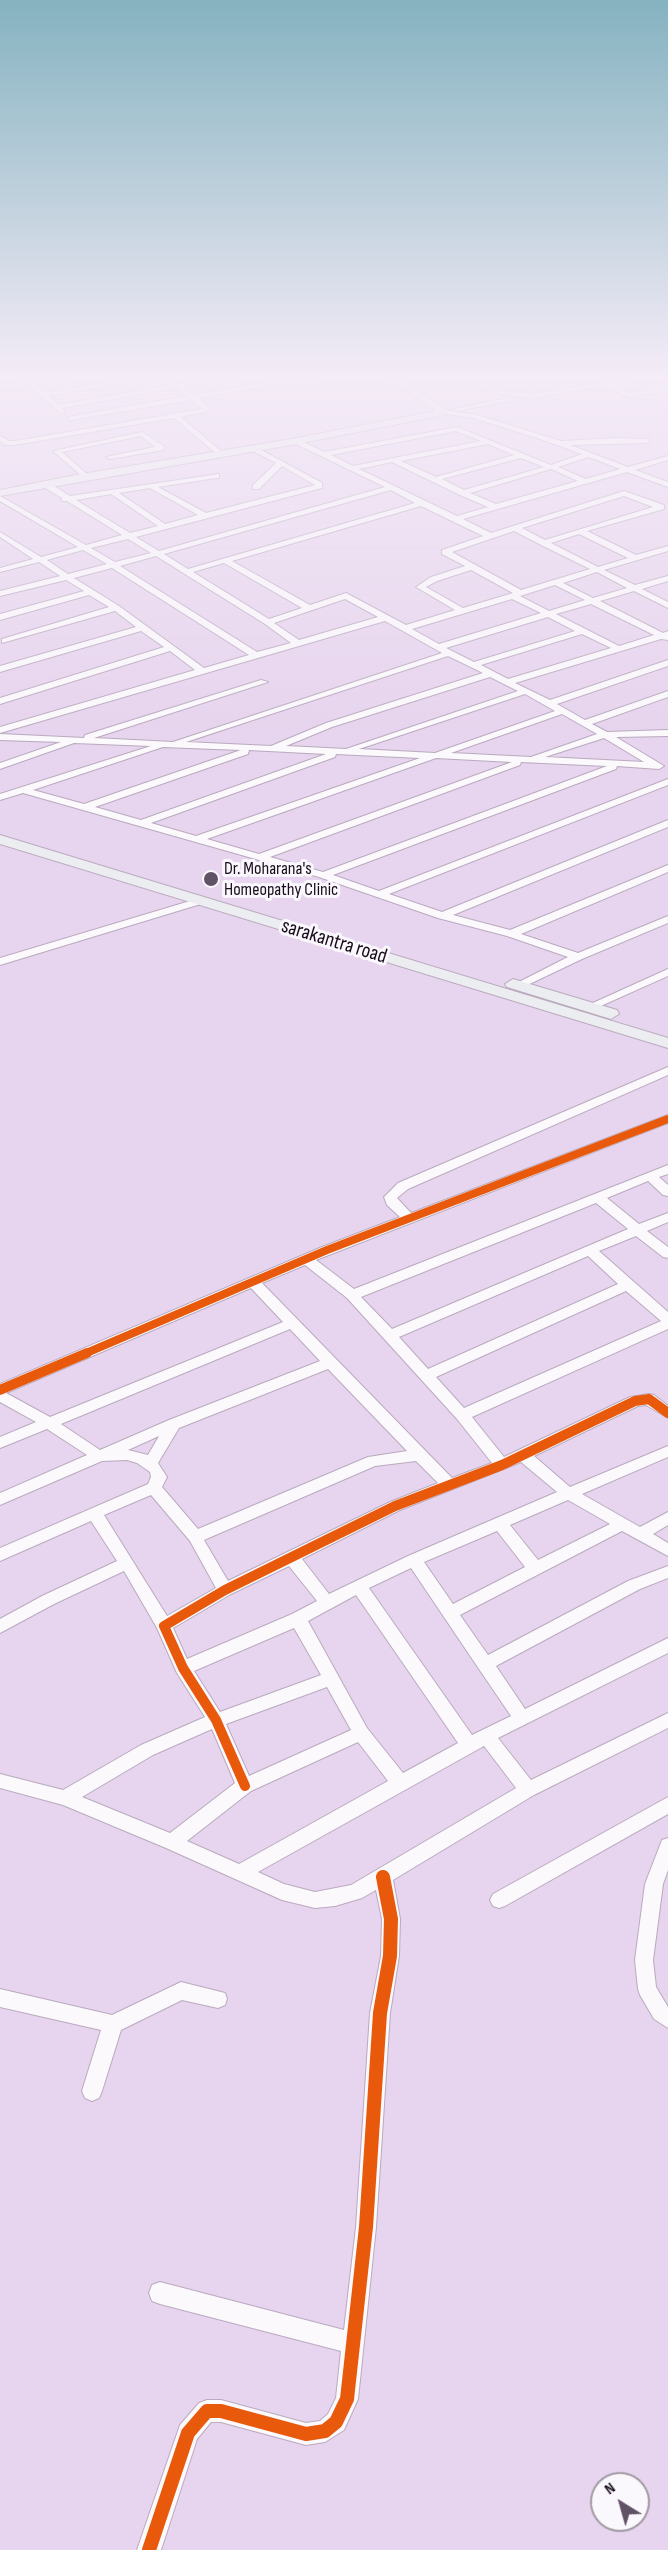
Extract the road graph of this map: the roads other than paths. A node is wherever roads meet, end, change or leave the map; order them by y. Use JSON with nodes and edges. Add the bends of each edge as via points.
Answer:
{"nodes":[{"id":1,"x":61,"y":496,"type":"edge"},
{"id":2,"x":86,"y":496,"type":"edge"},
{"id":3,"x":119,"y":496,"type":"edge"},
{"id":4,"x":170,"y":496,"type":"edge"},
{"id":5,"x":282,"y":496,"type":"edge"},
{"id":6,"x":363,"y":496,"type":"edge"},
{"id":7,"x":408,"y":496,"type":"edge"},
{"id":8,"x":470,"y":496,"type":"edge"},
{"id":9,"x":533,"y":496,"type":"edge"},
{"id":10,"x":615,"y":496,"type":"edge"},
{"id":11,"x":632,"y":496,"type":"edge"},
{"id":12,"x":0,"y":498,"type":"edge"},
{"id":13,"x":65,"y":499,"type":"junction"},
{"id":14,"x":422,"y":503,"type":"junction"},
{"id":15,"x":495,"y":507,"type":"junction"},
{"id":16,"x":207,"y":517,"type":"junction"},
{"id":17,"x":456,"y":519,"type":"junction"},
{"id":18,"x":166,"y":528,"type":"junction"},
{"id":19,"x":515,"y":528,"type":"junction"},
{"id":20,"x":580,"y":531,"type":"junction"},
{"id":21,"x":0,"y":534,"type":"edge"},
{"id":22,"x":490,"y":536,"type":"junction"},
{"id":23,"x":128,"y":537,"type":"junction"},
{"id":24,"x":15,"y":543,"type":"junction"},
{"id":25,"x":544,"y":543,"type":"junction"},
{"id":26,"x":0,"y":548,"type":"edge"},
{"id":27,"x":84,"y":548,"type":"junction"},
{"id":28,"x":668,"y":548,"type":"edge"},
{"id":29,"x":156,"y":554,"type":"junction"},
{"id":30,"x":635,"y":558,"type":"junction"},
{"id":31,"x":40,"y":559,"type":"junction"},
{"id":32,"x":224,"y":560,"type":"junction"},
{"id":33,"x":112,"y":564,"type":"junction"},
{"id":34,"x":471,"y":567,"type":"junction"},
{"id":35,"x":598,"y":568,"type":"junction"},
{"id":36,"x":0,"y":570,"type":"edge"},
{"id":37,"x":185,"y":572,"type":"junction"},
{"id":38,"x":65,"y":576,"type":"junction"},
{"id":39,"x":668,"y":578,"type":"edge"},
{"id":40,"x":555,"y":582,"type":"junction"},
{"id":41,"x":634,"y":588,"type":"junction"},
{"id":42,"x":90,"y":592,"type":"junction"},
{"id":43,"x":0,"y":594,"type":"edge"},
{"id":44,"x":515,"y":594,"type":"junction"},
{"id":45,"x":593,"y":600,"type":"junction"},
{"id":46,"x":668,"y":605,"type":"edge"},
{"id":47,"x":116,"y":608,"type":"junction"},
{"id":48,"x":309,"y":608,"type":"junction"},
{"id":49,"x":462,"y":611,"type":"junction"},
{"id":50,"x":549,"y":614,"type":"junction"},
{"id":51,"x":0,"y":617,"type":"edge"},
{"id":52,"x":385,"y":618,"type":"junction"},
{"id":53,"x":267,"y":622,"type":"junction"},
{"id":54,"x":142,"y":628,"type":"junction"},
{"id":55,"x":403,"y":629,"type":"junction"},
{"id":56,"x":583,"y":631,"type":"junction"},
{"id":57,"x":666,"y":636,"type":"edge"},
{"id":58,"x":3,"y":639,"type":"edge"},
{"id":59,"x":297,"y":643,"type":"junction"},
{"id":60,"x":14,"y":647,"type":"dead end"},
{"id":61,"x":438,"y":647,"type":"junction"},
{"id":62,"x":171,"y":648,"type":"junction"},
{"id":63,"x":619,"y":649,"type":"junction"},
{"id":64,"x":23,"y":653,"type":"dead end"},
{"id":65,"x":449,"y":653,"type":"junction"},
{"id":66,"x":255,"y":656,"type":"junction"},
{"id":67,"x":32,"y":660,"type":"junction"},
{"id":68,"x":668,"y":663,"type":"edge"},
{"id":69,"x":473,"y":665,"type":"junction"},
{"id":70,"x":0,"y":669,"type":"edge"},
{"id":71,"x":202,"y":671,"type":"junction"},
{"id":72,"x":490,"y":674,"type":"junction"},
{"id":73,"x":264,"y":682,"type":"dead end"},
{"id":74,"x":508,"y":682,"type":"junction"},
{"id":75,"x":526,"y":692,"type":"junction"},
{"id":76,"x":668,"y":694,"type":"edge"},
{"id":77,"x":0,"y":701,"type":"edge"},
{"id":78,"x":549,"y":703,"type":"junction"},
{"id":79,"x":563,"y":711,"type":"junction"},
{"id":80,"x":584,"y":723,"type":"junction"},
{"id":81,"x":0,"y":730,"type":"edge"},
{"id":82,"x":668,"y":733,"type":"edge"},
{"id":83,"x":605,"y":735,"type":"junction"},
{"id":84,"x":0,"y":737,"type":"edge"},
{"id":85,"x":78,"y":741,"type":"junction"},
{"id":86,"x":168,"y":744,"type":"junction"},
{"id":87,"x":252,"y":749,"type":"junction"},
{"id":88,"x":269,"y":750,"type":"junction"},
{"id":89,"x":342,"y":752,"type":"junction"},
{"id":90,"x":430,"y":756,"type":"junction"},
{"id":91,"x":525,"y":761,"type":"junction"},
{"id":92,"x":621,"y":764,"type":"junction"},
{"id":93,"x":0,"y":766,"type":"edge"},
{"id":94,"x":664,"y":766,"type":"edge"},
{"id":95,"x":668,"y":782,"type":"edge"},
{"id":96,"x":24,"y":790,"type":"junction"},
{"id":97,"x":0,"y":797,"type":"edge"},
{"id":98,"x":85,"y":807,"type":"junction"},
{"id":99,"x":142,"y":823,"type":"junction"},
{"id":100,"x":668,"y":823,"type":"edge"},
{"id":101,"x":0,"y":828,"type":"edge"},
{"id":102,"x":197,"y":838,"type":"junction"},
{"id":103,"x":0,"y":839,"type":"edge"},
{"id":104,"x":260,"y":856,"type":"junction"},
{"id":105,"x":668,"y":868,"type":"edge"},
{"id":106,"x":323,"y":875,"type":"junction"},
{"id":107,"x":378,"y":895,"type":"junction"},
{"id":108,"x":200,"y":901,"type":"junction"},
{"id":109,"x":442,"y":916,"type":"junction"},
{"id":110,"x":668,"y":919,"type":"edge"},
{"id":111,"x":511,"y":934,"type":"junction"},
{"id":112,"x":578,"y":957,"type":"junction"},
{"id":113,"x":0,"y":962,"type":"edge"},
{"id":114,"x":668,"y":972,"type":"edge"},
{"id":115,"x":519,"y":986,"type":"junction"},
{"id":116,"x":590,"y":1007,"type":"junction"},
{"id":117,"x":668,"y":1032,"type":"edge"},
{"id":118,"x":668,"y":1043,"type":"edge"},
{"id":119,"x":668,"y":1071,"type":"edge"},
{"id":120,"x":668,"y":1119,"type":"edge"},
{"id":121,"x":668,"y":1170,"type":"edge"},
{"id":122,"x":651,"y":1177,"type":"junction"},
{"id":123,"x":668,"y":1191,"type":"edge"},
{"id":124,"x":598,"y":1198,"type":"junction"},
{"id":125,"x":668,"y":1217,"type":"edge"},
{"id":126,"x":409,"y":1218,"type":"junction"},
{"id":127,"x":639,"y":1230,"type":"junction"},
{"id":128,"x":591,"y":1251,"type":"junction"},
{"id":129,"x":668,"y":1254,"type":"edge"},
{"id":130,"x":306,"y":1259,"type":"junction"},
{"id":131,"x":253,"y":1282,"type":"junction"},
{"id":132,"x":627,"y":1284,"type":"junction"},
{"id":133,"x":352,"y":1296,"type":"junction"},
{"id":134,"x":668,"y":1321,"type":"edge"},
{"id":135,"x":292,"y":1323,"type":"junction"},
{"id":136,"x":389,"y":1336,"type":"junction"},
{"id":137,"x":330,"y":1363,"type":"junction"},
{"id":138,"x":426,"y":1376,"type":"junction"},
{"id":139,"x":0,"y":1390,"type":"edge"},
{"id":140,"x":0,"y":1396,"type":"edge"},
{"id":141,"x":668,"y":1413,"type":"edge"},
{"id":142,"x":462,"y":1415,"type":"junction"},
{"id":143,"x":47,"y":1422,"type":"junction"},
{"id":144,"x":174,"y":1424,"type":"junction"},
{"id":145,"x":0,"y":1443,"type":"edge"},
{"id":146,"x":668,"y":1451,"type":"edge"},
{"id":147,"x":420,"y":1455,"type":"junction"},
{"id":148,"x":523,"y":1455,"type":"junction"},
{"id":149,"x":99,"y":1456,"type":"junction"},
{"id":150,"x":150,"y":1464,"type":"junction"},
{"id":151,"x":502,"y":1464,"type":"junction"},
{"id":152,"x":450,"y":1486,"type":"junction"},
{"id":153,"x":154,"y":1488,"type":"junction"},
{"id":154,"x":568,"y":1493,"type":"junction"},
{"id":155,"x":0,"y":1499,"type":"edge"},
{"id":156,"x":94,"y":1514,"type":"junction"},
{"id":157,"x":668,"y":1518,"type":"edge"},
{"id":158,"x":499,"y":1522,"type":"junction"},
{"id":159,"x":623,"y":1524,"type":"junction"},
{"id":160,"x":641,"y":1534,"type":"junction"},
{"id":161,"x":195,"y":1537,"type":"junction"},
{"id":162,"x":668,"y":1550,"type":"edge"},
{"id":163,"x":0,"y":1555,"type":"edge"},
{"id":164,"x":291,"y":1557,"type":"junction"},
{"id":165,"x":414,"y":1560,"type":"junction"},
{"id":166,"x":127,"y":1563,"type":"junction"},
{"id":167,"x":536,"y":1569,"type":"junction"},
{"id":168,"x":668,"y":1572,"type":"edge"},
{"id":169,"x":359,"y":1586,"type":"junction"},
{"id":170,"x":225,"y":1590,"type":"junction"},
{"id":171,"x":327,"y":1604,"type":"junction"},
{"id":172,"x":451,"y":1612,"type":"junction"},
{"id":173,"x":298,"y":1619,"type":"junction"},
{"id":174,"x":164,"y":1626,"type":"junction"},
{"id":175,"x":0,"y":1627,"type":"edge"},
{"id":176,"x":668,"y":1645,"type":"edge"},
{"id":177,"x":485,"y":1664,"type":"junction"},
{"id":178,"x":183,"y":1668,"type":"junction"},
{"id":179,"x":330,"y":1679,"type":"junction"},
{"id":180,"x":522,"y":1718,"type":"junction"},
{"id":181,"x":216,"y":1720,"type":"junction"},
{"id":182,"x":667,"y":1722,"type":"edge"},
{"id":183,"x":361,"y":1733,"type":"junction"},
{"id":184,"x":487,"y":1737,"type":"junction"},
{"id":185,"x":469,"y":1745,"type":"junction"},
{"id":186,"x":0,"y":1781,"type":"edge"},
{"id":187,"x":400,"y":1783,"type":"junction"},
{"id":188,"x":245,"y":1786,"type":"junction"},
{"id":189,"x":528,"y":1790,"type":"junction"},
{"id":190,"x":65,"y":1798,"type":"junction"},
{"id":191,"x":668,"y":1805,"type":"edge"},
{"id":192,"x":172,"y":1842,"type":"junction"},
{"id":193,"x":668,"y":1846,"type":"edge"},
{"id":194,"x":240,"y":1873,"type":"junction"},
{"id":195,"x":383,"y":1877,"type":"junction"},
{"id":196,"x":499,"y":1900,"type":"dead end"},
{"id":197,"x":0,"y":1998,"type":"edge"},
{"id":198,"x":218,"y":1999,"type":"dead end"},
{"id":199,"x":668,"y":2019,"type":"edge"},
{"id":200,"x":113,"y":2024,"type":"junction"},
{"id":201,"x":92,"y":2091,"type":"dead end"},
{"id":202,"x":160,"y":2293,"type":"dead end"},
{"id":203,"x":352,"y":2343,"type":"junction"},
{"id":204,"x":149,"y":2550,"type":"edge"}],
"edges":[{"from":1,"to":13,"type":"street"},
{"from":2,"to":13,"type":"street"},
{"from":3,"to":18,"type":"street"},
{"from":4,"to":16,"type":"street"},
{"from":5,"to":16,"type":"street"},
{"from":6,"to":29,"type":"street"},
{"from":7,"to":14,"type":"street"},
{"from":8,"to":15,"type":"street"},
{"from":9,"to":15,"type":"street"},
{"from":10,"to":19,"type":"street"},
{"from":11,"to":20,"type":"street","via":[[661,507]]},
{"from":12,"to":27,"type":"street"},
{"from":13,"to":23,"type":"street"},
{"from":14,"to":17,"type":"street"},
{"from":14,"to":32,"type":"street"},
{"from":15,"to":17,"type":"street"},
{"from":16,"to":18,"type":"street"},
{"from":17,"to":22,"type":"street"},
{"from":18,"to":23,"type":"street"},
{"from":19,"to":22,"type":"street"},
{"from":19,"to":25,"type":"street"},
{"from":20,"to":25,"type":"street"},
{"from":20,"to":30,"type":"street"},
{"from":21,"to":24,"type":"street"},
{"from":22,"to":34,"type":"street","via":[[446,550]]},
{"from":23,"to":27,"type":"street"},
{"from":23,"to":29,"type":"street"},
{"from":24,"to":26,"type":"street"},
{"from":24,"to":31,"type":"street"},
{"from":25,"to":35,"type":"street"},
{"from":27,"to":31,"type":"street"},
{"from":27,"to":33,"type":"street"},
{"from":28,"to":30,"type":"street"},
{"from":29,"to":33,"type":"street"},
{"from":29,"to":37,"type":"street"},
{"from":30,"to":35,"type":"street"},
{"from":31,"to":36,"type":"street"},
{"from":31,"to":38,"type":"street"},
{"from":32,"to":37,"type":"street"},
{"from":32,"to":48,"type":"street"},
{"from":33,"to":38,"type":"street"},
{"from":33,"to":66,"type":"street"},
{"from":34,"to":44,"type":"street"},
{"from":34,"to":49,"type":"street","via":[[420,586]]},
{"from":35,"to":40,"type":"street"},
{"from":35,"to":41,"type":"street"},
{"from":37,"to":53,"type":"street"},
{"from":38,"to":42,"type":"street"},
{"from":38,"to":43,"type":"street"},
{"from":39,"to":41,"type":"street"},
{"from":40,"to":44,"type":"street"},
{"from":40,"to":45,"type":"street"},
{"from":41,"to":45,"type":"street"},
{"from":41,"to":46,"type":"street"},
{"from":42,"to":47,"type":"street"},
{"from":42,"to":51,"type":"street"},
{"from":44,"to":49,"type":"street"},
{"from":44,"to":50,"type":"street"},
{"from":45,"to":50,"type":"street"},
{"from":45,"to":57,"type":"street"},
{"from":47,"to":54,"type":"street"},
{"from":47,"to":58,"type":"street"},
{"from":48,"to":52,"type":"street","via":[[345,596]]},
{"from":48,"to":53,"type":"street"},
{"from":49,"to":55,"type":"street"},
{"from":50,"to":56,"type":"street"},
{"from":50,"to":61,"type":"street"},
{"from":52,"to":55,"type":"street"},
{"from":52,"to":59,"type":"street"},
{"from":53,"to":59,"type":"street"},
{"from":54,"to":62,"type":"street"},
{"from":54,"to":67,"type":"street"},
{"from":55,"to":61,"type":"street"},
{"from":56,"to":63,"type":"street"},
{"from":56,"to":69,"type":"street"},
{"from":57,"to":63,"type":"street"},
{"from":58,"to":60,"type":"street"},
{"from":59,"to":66,"type":"street"},
{"from":61,"to":65,"type":"street"},
{"from":62,"to":71,"type":"street"},
{"from":62,"to":77,"type":"street"},
{"from":63,"to":74,"type":"street"},
{"from":64,"to":67,"type":"street"},
{"from":65,"to":69,"type":"street"},
{"from":65,"to":86,"type":"street"},
{"from":66,"to":71,"type":"street"},
{"from":67,"to":70,"type":"street"},
{"from":68,"to":78,"type":"street"},
{"from":69,"to":72,"type":"street"},
{"from":71,"to":81,"type":"street"},
{"from":72,"to":74,"type":"street"},
{"from":72,"to":88,"type":"street","via":[[329,725]]},
{"from":73,"to":85,"type":"street"},
{"from":74,"to":75,"type":"street"},
{"from":75,"to":78,"type":"street"},
{"from":75,"to":89,"type":"street"},
{"from":76,"to":80,"type":"street"},
{"from":78,"to":79,"type":"street"},
{"from":79,"to":80,"type":"street"},
{"from":79,"to":90,"type":"street"},
{"from":80,"to":83,"type":"street"},
{"from":82,"to":83,"type":"street"},
{"from":83,"to":91,"type":"street"},
{"from":83,"to":94,"type":"street"},
{"from":84,"to":85,"type":"street"},
{"from":85,"to":86,"type":"street"},
{"from":85,"to":93,"type":"street"},
{"from":86,"to":87,"type":"street"},
{"from":86,"to":96,"type":"street"},
{"from":87,"to":88,"type":"street"},
{"from":87,"to":98,"type":"street"},
{"from":88,"to":89,"type":"street"},
{"from":89,"to":90,"type":"street"},
{"from":89,"to":99,"type":"street"},
{"from":90,"to":91,"type":"street"},
{"from":90,"to":102,"type":"street"},
{"from":91,"to":92,"type":"street"},
{"from":91,"to":104,"type":"street"},
{"from":92,"to":94,"type":"street"},
{"from":92,"to":106,"type":"street"},
{"from":95,"to":107,"type":"street"},
{"from":96,"to":97,"type":"street"},
{"from":96,"to":98,"type":"street"},
{"from":98,"to":99,"type":"street"},
{"from":99,"to":102,"type":"street"},
{"from":100,"to":109,"type":"street"},
{"from":101,"to":115,"type":"street","name":"sarakantra road"},
{"from":102,"to":104,"type":"street"},
{"from":103,"to":108,"type":"street","name":"sarakantra road"},
{"from":104,"to":106,"type":"street"},
{"from":105,"to":111,"type":"street"},
{"from":106,"to":107,"type":"street"},
{"from":107,"to":109,"type":"street"},
{"from":108,"to":113,"type":"street"},
{"from":108,"to":118,"type":"street","name":"sarakantra road"},
{"from":109,"to":111,"type":"street"},
{"from":110,"to":112,"type":"street"},
{"from":111,"to":112,"type":"street"},
{"from":112,"to":115,"type":"street"},
{"from":114,"to":116,"type":"street"},
{"from":115,"to":116,"type":"street","name":"sarakantra road"},
{"from":116,"to":117,"type":"street","name":"sarakantra road"},
{"from":119,"to":126,"type":"street","via":[[403,1186],[390,1197]]},
{"from":120,"to":126,"type":"street"},
{"from":121,"to":122,"type":"street"},
{"from":122,"to":123,"type":"street"},
{"from":122,"to":124,"type":"street"},
{"from":124,"to":127,"type":"street"},
{"from":124,"to":133,"type":"street"},
{"from":125,"to":127,"type":"street"},
{"from":126,"to":130,"type":"street"},
{"from":127,"to":128,"type":"street"},
{"from":127,"to":129,"type":"street"},
{"from":128,"to":132,"type":"street"},
{"from":128,"to":136,"type":"street"},
{"from":130,"to":131,"type":"street"},
{"from":130,"to":133,"type":"street"},
{"from":131,"to":135,"type":"street"},
{"from":131,"to":139,"type":"street"},
{"from":132,"to":134,"type":"street"},
{"from":132,"to":138,"type":"street"},
{"from":133,"to":136,"type":"street"},
{"from":134,"to":142,"type":"street"},
{"from":135,"to":137,"type":"street"},
{"from":135,"to":143,"type":"street"},
{"from":136,"to":138,"type":"street"},
{"from":137,"to":144,"type":"street"},
{"from":137,"to":147,"type":"street"},
{"from":138,"to":142,"type":"street"},
{"from":140,"to":143,"type":"street"},
{"from":141,"to":148,"type":"street","via":[[649,1399],[635,1401]]},
{"from":142,"to":151,"type":"street"},
{"from":143,"to":145,"type":"street"},
{"from":143,"to":149,"type":"street"},
{"from":144,"to":149,"type":"street"},
{"from":144,"to":150,"type":"street"},
{"from":146,"to":154,"type":"street"},
{"from":147,"to":152,"type":"street"},
{"from":147,"to":161,"type":"street","via":[[373,1461]]},
{"from":148,"to":151,"type":"street"},
{"from":148,"to":154,"type":"street"},
{"from":149,"to":150,"type":"street","via":[[127,1455]]},
{"from":149,"to":155,"type":"street"},
{"from":150,"to":153,"type":"street","via":[[159,1477]]},
{"from":151,"to":152,"type":"street"},
{"from":152,"to":164,"type":"street","via":[[395,1506]]},
{"from":153,"to":156,"type":"street"},
{"from":153,"to":161,"type":"street"},
{"from":154,"to":158,"type":"street"},
{"from":154,"to":159,"type":"street"},
{"from":156,"to":163,"type":"street"},
{"from":156,"to":166,"type":"street"},
{"from":157,"to":160,"type":"street"},
{"from":158,"to":165,"type":"street"},
{"from":158,"to":167,"type":"street"},
{"from":159,"to":160,"type":"street"},
{"from":159,"to":167,"type":"street"},
{"from":160,"to":162,"type":"street"},
{"from":161,"to":170,"type":"street"},
{"from":164,"to":170,"type":"street"},
{"from":164,"to":171,"type":"street"},
{"from":165,"to":169,"type":"street"},
{"from":165,"to":172,"type":"street"},
{"from":166,"to":174,"type":"street"},
{"from":166,"to":175,"type":"street"},
{"from":167,"to":172,"type":"street"},
{"from":168,"to":177,"type":"street","via":[[634,1584]]},
{"from":169,"to":171,"type":"street"},
{"from":169,"to":185,"type":"street"},
{"from":170,"to":174,"type":"street"},
{"from":171,"to":173,"type":"street"},
{"from":172,"to":177,"type":"street"},
{"from":173,"to":178,"type":"street"},
{"from":173,"to":179,"type":"street"},
{"from":174,"to":178,"type":"street"},
{"from":176,"to":180,"type":"street"},
{"from":177,"to":180,"type":"street"},
{"from":178,"to":181,"type":"street"},
{"from":179,"to":181,"type":"street"},
{"from":179,"to":183,"type":"street"},
{"from":180,"to":184,"type":"street"},
{"from":181,"to":188,"type":"street"},
{"from":181,"to":190,"type":"street","via":[[147,1750]]},
{"from":182,"to":189,"type":"street"},
{"from":183,"to":187,"type":"street"},
{"from":183,"to":188,"type":"street"},
{"from":184,"to":185,"type":"street"},
{"from":184,"to":189,"type":"street"},
{"from":185,"to":187,"type":"street"},
{"from":186,"to":190,"type":"street"},
{"from":187,"to":194,"type":"street"},
{"from":188,"to":192,"type":"street"},
{"from":189,"to":195,"type":"street"},
{"from":190,"to":192,"type":"street"},
{"from":191,"to":196,"type":"street"},
{"from":192,"to":194,"type":"street"},
{"from":193,"to":199,"type":"street","via":[[654,1884],[644,1960],[647,1989]]},
{"from":194,"to":195,"type":"street","via":[[282,1892],[315,1900],[356,1892]]},
{"from":195,"to":203,"type":"street","via":[[391,1918],[390,1956],[381,2013],[366,2227]]},
{"from":197,"to":200,"type":"street"},
{"from":198,"to":200,"type":"street","via":[[181,1991]]},
{"from":200,"to":201,"type":"street"},
{"from":202,"to":203,"type":"street"},
{"from":203,"to":204,"type":"street","via":[[347,2399],[336,2422],[325,2432],[306,2434],[221,2411],[207,2411],[197,2420],[188,2433]]}]}
